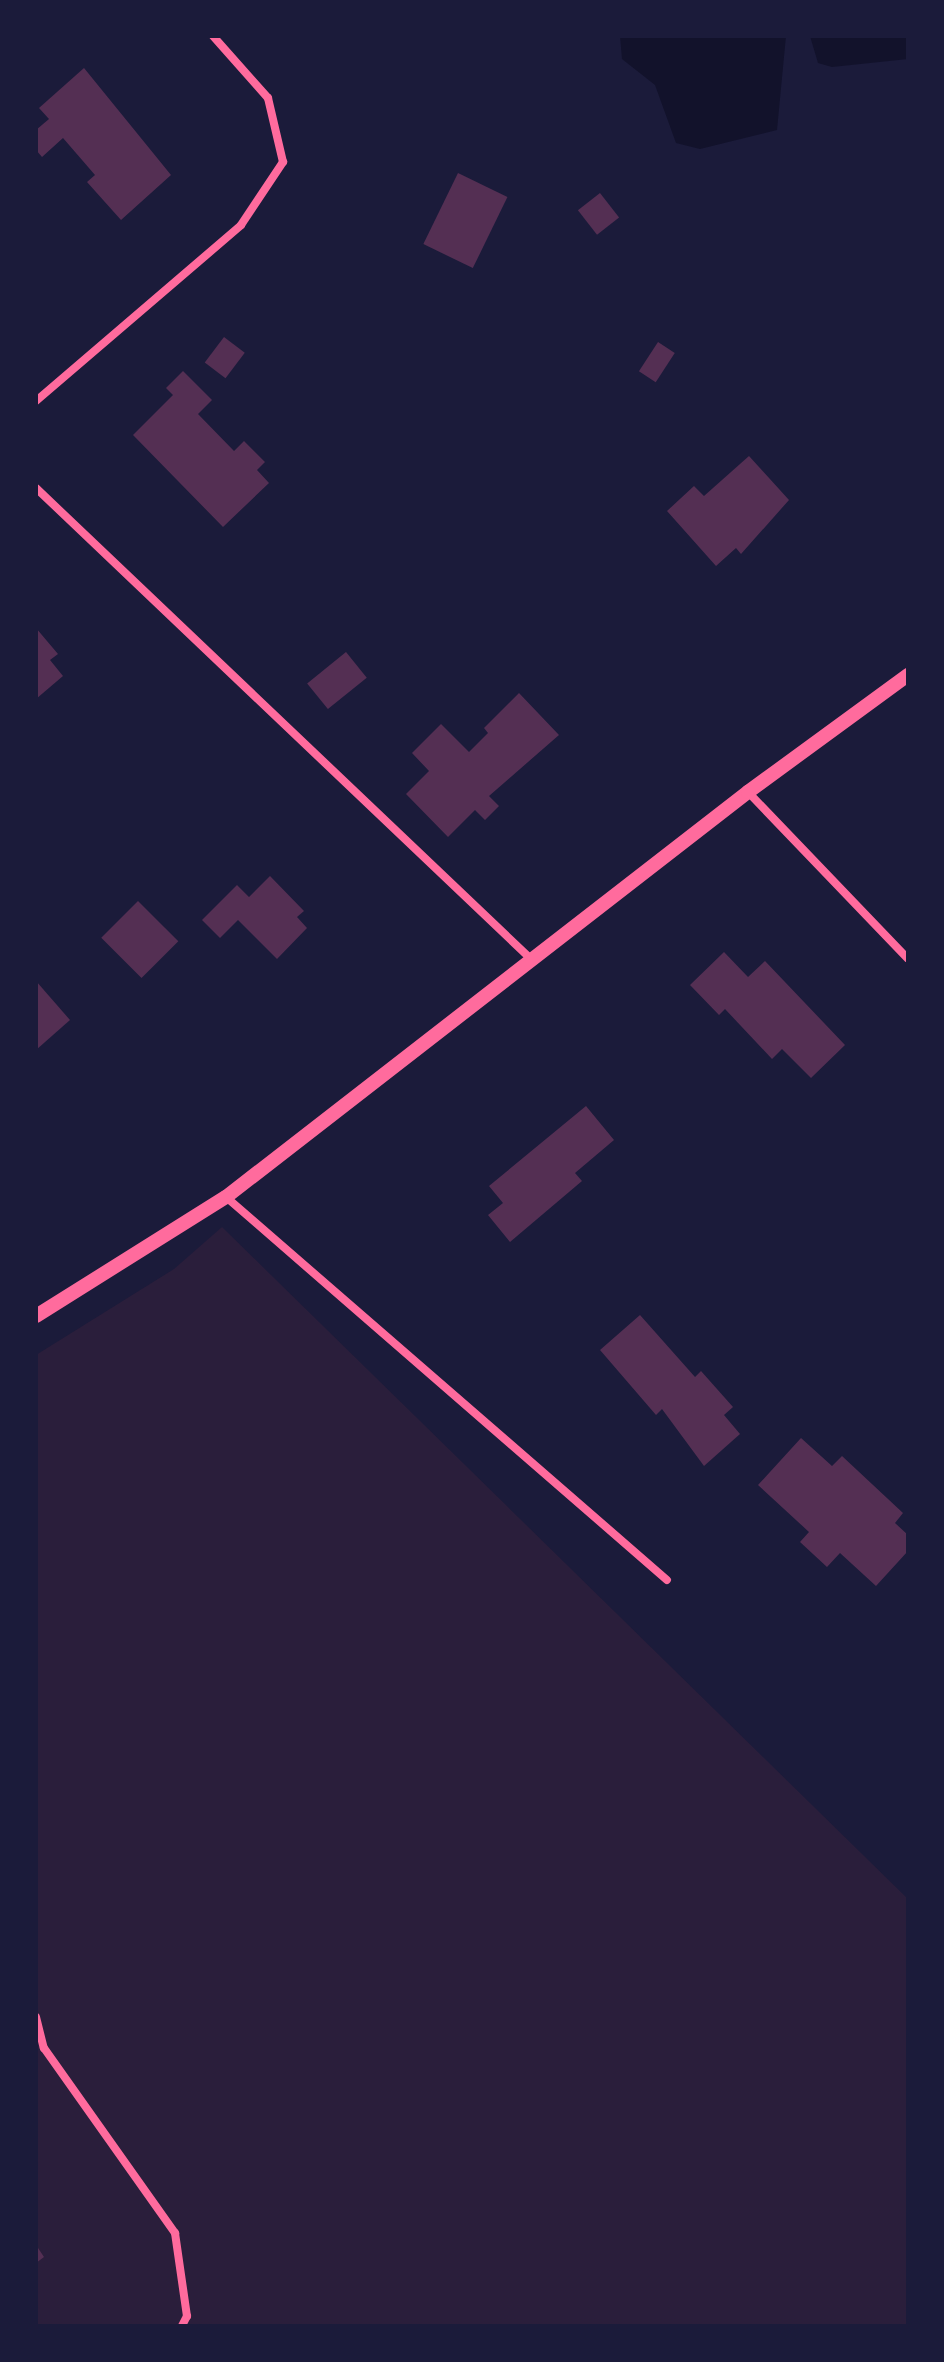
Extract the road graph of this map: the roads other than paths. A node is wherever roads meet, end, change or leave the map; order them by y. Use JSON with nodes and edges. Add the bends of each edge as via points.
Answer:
{"nodes":[{"id":1,"x":213,"y":36,"type":"edge"},
{"id":2,"x":36,"y":401,"type":"edge"},
{"id":3,"x":36,"y":488,"type":"edge"},
{"id":4,"x":908,"y":675,"type":"edge"},
{"id":5,"x":748,"y":792,"type":"junction"},
{"id":6,"x":908,"y":959,"type":"edge"},
{"id":7,"x":533,"y":962,"type":"junction"},
{"id":8,"x":226,"y":1197,"type":"junction"},
{"id":9,"x":36,"y":1316,"type":"edge"},
{"id":10,"x":667,"y":1580,"type":"dead end"},
{"id":11,"x":36,"y":2017,"type":"edge"},
{"id":12,"x":182,"y":2326,"type":"edge"}],
"edges":[{"from":1,"to":2,"type":"street","via":[[268,98],[283,162],[241,225]]},
{"from":3,"to":7,"type":"street"},
{"from":4,"to":5,"type":"street"},
{"from":5,"to":6,"type":"street"},
{"from":5,"to":7,"type":"street"},
{"from":7,"to":8,"type":"street"},
{"from":8,"to":9,"type":"street"},
{"from":8,"to":10,"type":"street"},
{"from":11,"to":12,"type":"street","via":[[44,2048],[175,2233],[187,2316]]}]}
